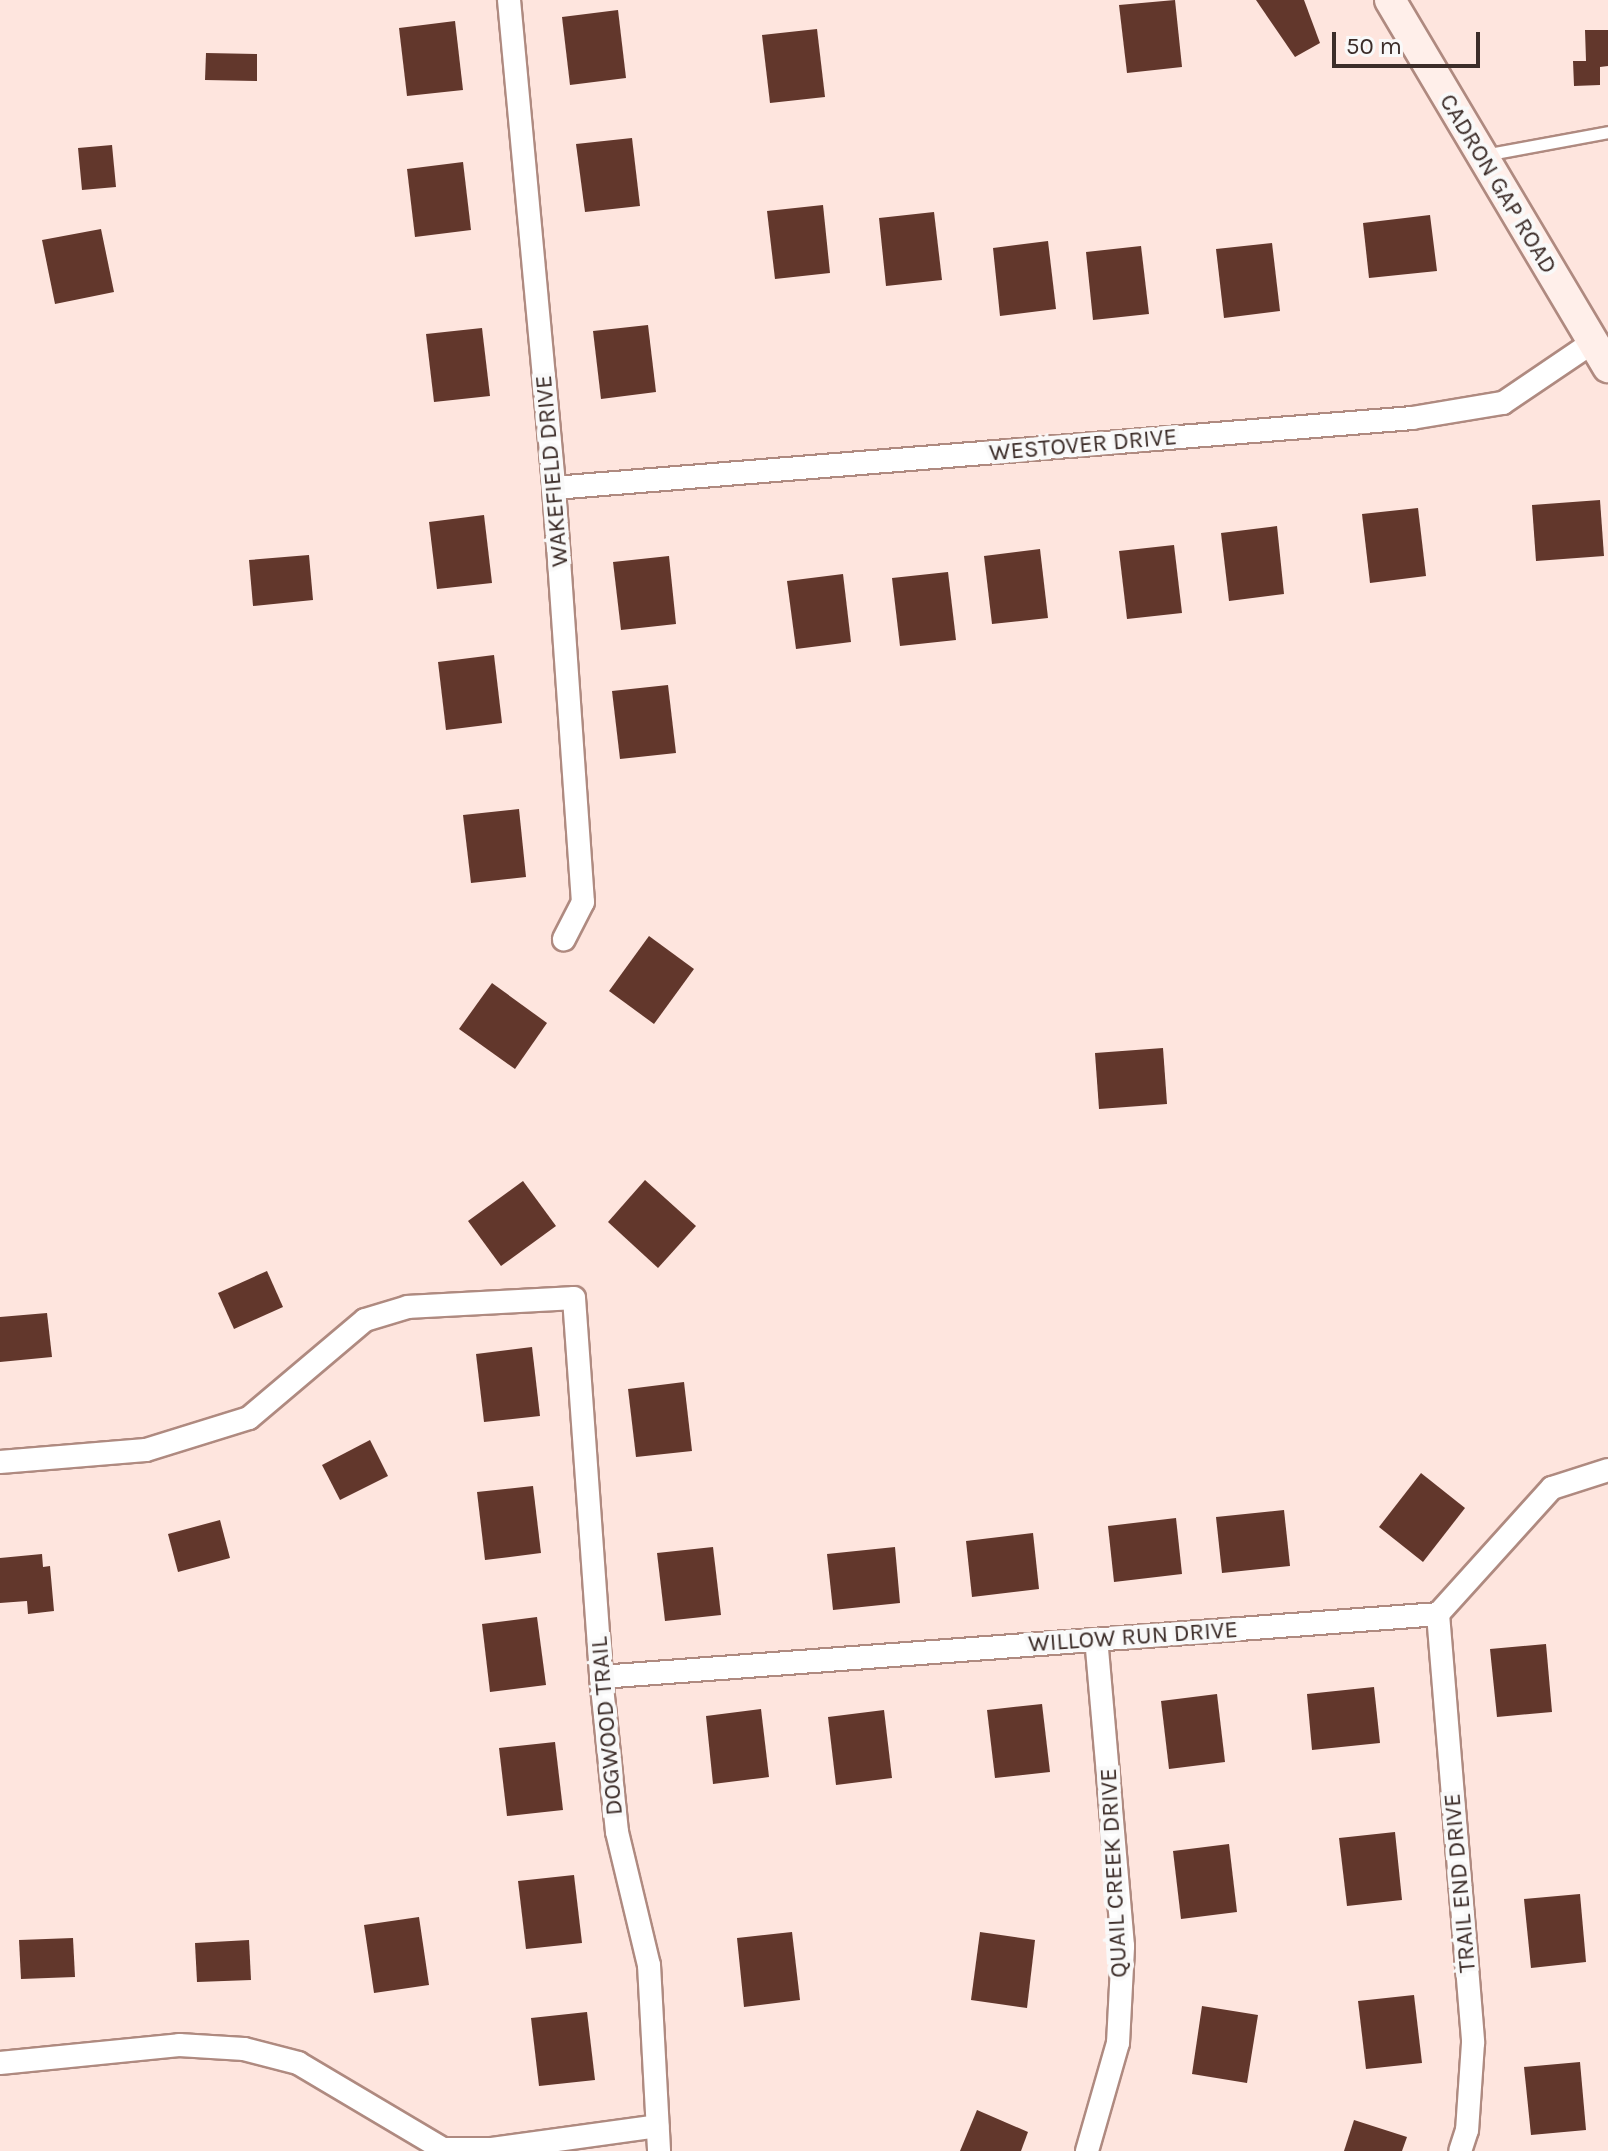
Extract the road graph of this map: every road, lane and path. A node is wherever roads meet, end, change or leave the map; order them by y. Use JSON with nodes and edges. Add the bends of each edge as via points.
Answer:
{"nodes":[{"id":1,"x":509,"y":0,"type":"edge"},
{"id":2,"x":1390,"y":0,"type":"edge"},
{"id":3,"x":1608,"y":132,"type":"edge"},
{"id":4,"x":1479,"y":155,"type":"junction"},
{"id":5,"x":1600,"y":355,"type":"edge"},
{"id":6,"x":554,"y":488,"type":"junction"},
{"id":7,"x":564,"y":939,"type":"dead end"},
{"id":8,"x":0,"y":1462,"type":"edge"},
{"id":9,"x":1608,"y":1470,"type":"edge"},
{"id":10,"x":1438,"y":1614,"type":"junction"},
{"id":11,"x":1096,"y":1640,"type":"junction"},
{"id":12,"x":601,"y":1677,"type":"junction"},
{"id":13,"x":0,"y":2063,"type":"edge"},
{"id":14,"x":657,"y":2126,"type":"junction"},
{"id":15,"x":659,"y":2151,"type":"edge"},
{"id":16,"x":1087,"y":2151,"type":"edge"},
{"id":17,"x":1460,"y":2151,"type":"edge"}],
"edges":[{"from":1,"to":6,"type":"street","name":"WAKEFIELD DRIVE"},
{"from":2,"to":4,"type":"street","name":"CADRON GAP ROAD"},
{"from":3,"to":4,"type":"lane"},
{"from":4,"to":5,"type":"street","name":"CADRON GAP ROAD"},
{"from":5,"to":6,"type":"street","name":"WESTOVER DRIVE","via":[[1503,403],[1412,418]]},
{"from":6,"to":7,"type":"street","name":"WAKEFIELD DRIVE","via":[[583,902]]},
{"from":8,"to":12,"type":"street","name":"DOGWOOD TRAIL","via":[[146,1450],[249,1418],[365,1320],[408,1307],[574,1298]]},
{"from":9,"to":10,"type":"street","via":[[1552,1488]]},
{"from":10,"to":11,"type":"street","name":"WILLOW RUN DRIVE"},
{"from":10,"to":17,"type":"street","name":"TRAIL END DRIVE","via":[[1473,2043],[1467,2130]]},
{"from":11,"to":12,"type":"street","name":"WILLOW RUN DRIVE"},
{"from":11,"to":16,"type":"street","name":"QUAIL CREEK DRIVE","via":[[1123,1946],[1118,2043]]},
{"from":12,"to":14,"type":"street","name":"DOGWOOD TRAIL","via":[[617,1832],[649,1965]]},
{"from":13,"to":14,"type":"street","via":[[179,2045],[244,2049],[298,2063],[443,2149],[492,2149]]},
{"from":14,"to":15,"type":"street","name":"DOGWOOD TRAIL"}]}
